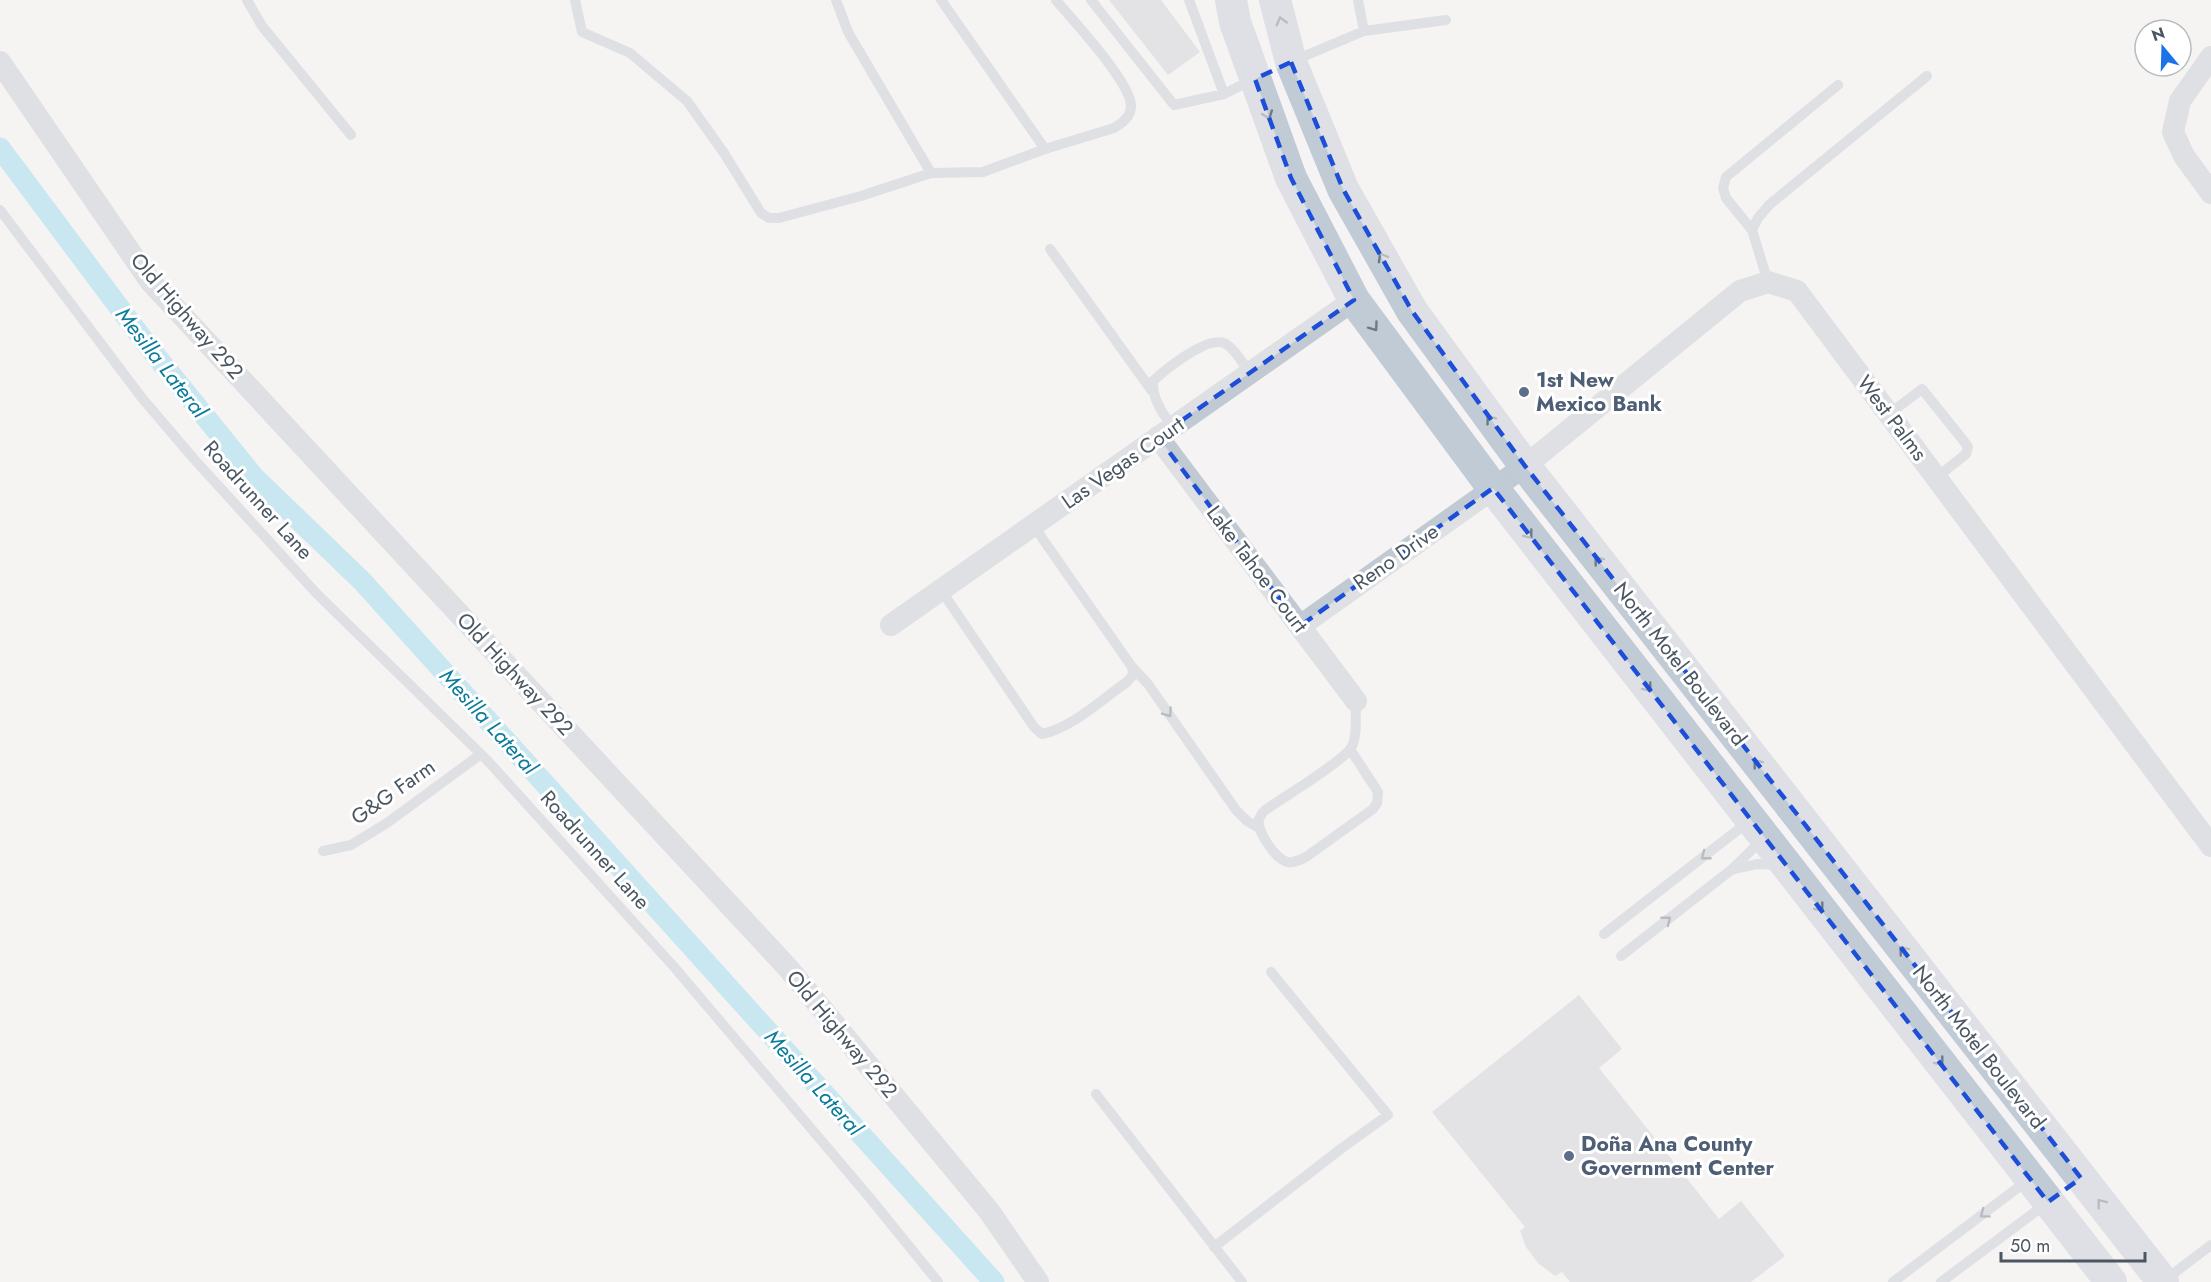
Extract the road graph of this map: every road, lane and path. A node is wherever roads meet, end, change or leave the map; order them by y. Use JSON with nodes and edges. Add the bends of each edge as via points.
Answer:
{"nodes":[{"id":1,"x":248,"y":0,"type":"edge"},
{"id":2,"x":575,"y":0,"type":"edge"},
{"id":3,"x":836,"y":0,"type":"edge"},
{"id":4,"x":941,"y":0,"type":"edge"},
{"id":5,"x":1056,"y":0,"type":"edge"},
{"id":6,"x":1091,"y":0,"type":"edge"},
{"id":7,"x":1189,"y":0,"type":"edge"},
{"id":8,"x":1231,"y":0,"type":"edge"},
{"id":9,"x":1275,"y":0,"type":"edge"},
{"id":10,"x":1358,"y":0,"type":"edge"},
{"id":11,"x":1446,"y":20,"type":"dead end"},
{"id":12,"x":1364,"y":31,"type":"junction"},
{"id":13,"x":2211,"y":57,"type":"edge"},
{"id":14,"x":0,"y":62,"type":"edge"},
{"id":15,"x":1292,"y":62,"type":"junction"},
{"id":16,"x":1927,"y":76,"type":"dead end"},
{"id":17,"x":1255,"y":79,"type":"junction"},
{"id":18,"x":1838,"y":85,"type":"dead end"},
{"id":19,"x":1224,"y":94,"type":"junction"},
{"id":20,"x":351,"y":135,"type":"dead end"},
{"id":21,"x":1045,"y":149,"type":"junction"},
{"id":22,"x":931,"y":173,"type":"junction"},
{"id":23,"x":2211,"y":193,"type":"edge"},
{"id":24,"x":0,"y":210,"type":"edge"},
{"id":25,"x":1752,"y":230,"type":"junction"},
{"id":26,"x":1050,"y":249,"type":"dead end"},
{"id":27,"x":1768,"y":282,"type":"junction"},
{"id":28,"x":1354,"y":300,"type":"junction"},
{"id":29,"x":1250,"y":374,"type":"junction"},
{"id":30,"x":1152,"y":391,"type":"junction"},
{"id":31,"x":1889,"y":414,"type":"junction"},
{"id":32,"x":1166,"y":433,"type":"junction"},
{"id":33,"x":1525,"y":466,"type":"junction"},
{"id":34,"x":1936,"y":478,"type":"junction"},
{"id":35,"x":1493,"y":488,"type":"junction"},
{"id":36,"x":1033,"y":525,"type":"junction"},
{"id":37,"x":940,"y":590,"type":"junction"},
{"id":38,"x":891,"y":625,"type":"dead end"},
{"id":39,"x":1300,"y":626,"type":"junction"},
{"id":40,"x":1132,"y":667,"type":"junction"},
{"id":41,"x":1356,"y":701,"type":"joint"},
{"id":42,"x":1350,"y":749,"type":"junction"},
{"id":43,"x":481,"y":754,"type":"junction"},
{"id":44,"x":1790,"y":806,"type":"junction"},
{"id":45,"x":1259,"y":828,"type":"junction"},
{"id":46,"x":1758,"y":829,"type":"junction"},
{"id":47,"x":2211,"y":846,"type":"edge"},
{"id":48,"x":323,"y":851,"type":"dead end"},
{"id":49,"x":1731,"y":870,"type":"junction"},
{"id":50,"x":1791,"y":871,"type":"junction"},
{"id":51,"x":1604,"y":934,"type":"dead end"},
{"id":52,"x":1621,"y":956,"type":"dead end"},
{"id":53,"x":1271,"y":972,"type":"dead end"},
{"id":54,"x":1095,"y":1094,"type":"dead end"},
{"id":55,"x":2062,"y":1154,"type":"junction"},
{"id":56,"x":2081,"y":1178,"type":"junction"},
{"id":57,"x":2039,"y":1190,"type":"junction"},
{"id":58,"x":2211,"y":1245,"type":"edge"},
{"id":59,"x":1214,"y":1247,"type":"junction"},
{"id":60,"x":938,"y":1282,"type":"edge"},
{"id":61,"x":1038,"y":1282,"type":"edge"},
{"id":62,"x":1242,"y":1282,"type":"edge"},
{"id":63,"x":1893,"y":1282,"type":"edge"},
{"id":64,"x":1941,"y":1282,"type":"edge"},
{"id":65,"x":2111,"y":1282,"type":"edge"},
{"id":66,"x":2163,"y":1282,"type":"edge"}],
"edges":[{"from":1,"to":20,"type":"lane","via":[[262,26]]},
{"from":2,"to":22,"type":"lane","via":[[582,32],[630,53],[687,101],[761,213],[769,218],[861,196]]},
{"from":3,"to":22,"type":"lane","via":[[848,32]]},
{"from":4,"to":21,"type":"lane"},
{"from":5,"to":21,"type":"lane","via":[[1117,75],[1131,105],[1129,115],[1114,128]]},
{"from":6,"to":19,"type":"lane","via":[[1174,105]]},
{"from":7,"to":19,"type":"lane"},
{"from":8,"to":17,"type":"main road","name":"North Motel Boulevard"},
{"from":15,"to":9,"type":"main road","name":"North Motel Boulevard","one_way":true},
{"from":10,"to":12,"type":"lane"},
{"from":11,"to":12,"type":"lane"},
{"from":12,"to":15,"type":"lane"},
{"from":13,"to":23,"type":"street","via":[[2180,101],[2174,132],[2184,156]]},
{"from":14,"to":61,"type":"street","name":"Old Highway 292","via":[[150,280],[788,969],[989,1211]]},
{"from":15,"to":17,"type":"main road"},
{"from":33,"to":15,"type":"main road","name":"North Motel Boulevard","one_way":true,"via":[[1407,301],[1343,189]]},
{"from":16,"to":25,"type":"lane","via":[[1770,204]]},
{"from":17,"to":19,"type":"lane"},
{"from":17,"to":28,"type":"main road","name":"North Motel Boulevard","one_way":true,"via":[[1291,178]]},
{"from":18,"to":25,"type":"lane","via":[[1726,177],[1726,198]]},
{"from":21,"to":22,"type":"lane","via":[[983,171]]},
{"from":24,"to":43,"type":"lane","name":"Roadrunner Lane","via":[[142,398],[194,459],[317,594]]},
{"from":25,"to":27,"type":"lane"},
{"from":26,"to":30,"type":"lane"},
{"from":27,"to":31,"type":"street","name":"West Palms","via":[[1797,291]]},
{"from":27,"to":33,"type":"street","via":[[1740,291]]},
{"from":28,"to":29,"type":"street","name":"Las Vegas Court"},
{"from":28,"to":35,"type":"main road","name":"North Motel Boulevard","one_way":true},
{"from":29,"to":30,"type":"lane","via":[[1230,346],[1215,340],[1160,374],[1153,381]]},
{"from":29,"to":32,"type":"street","name":"Las Vegas Court"},
{"from":30,"to":32,"type":"lane"},
{"from":31,"to":34,"type":"street","name":"West Palms"},
{"from":31,"to":34,"type":"lane","via":[[1922,389],[1963,440],[1968,447],[1966,454]]},
{"from":32,"to":36,"type":"street","name":"Las Vegas Court"},
{"from":32,"to":39,"type":"street","name":"Lake Tahoe Court"},
{"from":33,"to":35,"type":"street"},
{"from":44,"to":33,"type":"main road","name":"North Motel Boulevard","one_way":true},
{"from":34,"to":47,"type":"street","name":"West Palms"},
{"from":35,"to":39,"type":"street","name":"Reno Drive"},
{"from":35,"to":46,"type":"main road","name":"North Motel Boulevard","one_way":true},
{"from":36,"to":37,"type":"street","name":"Las Vegas Court"},
{"from":36,"to":40,"type":"lane"},
{"from":37,"to":38,"type":"street","name":"Las Vegas Court"},
{"from":37,"to":40,"type":"lane","via":[[1042,734],[1055,732],[1127,682],[1133,675]]},
{"from":39,"to":41,"type":"street","name":"Lake Tahoe Court"},
{"from":40,"to":45,"type":"lane","one_way":true,"via":[[1236,810]]},
{"from":41,"to":42,"type":"lane"},
{"from":42,"to":45,"type":"lane","via":[[1264,811]]},
{"from":42,"to":45,"type":"lane","via":[[1378,792],[1373,809],[1297,861],[1279,859]]},
{"from":43,"to":48,"type":"lane","name":"G&G Farm","via":[[387,823],[351,845]]},
{"from":43,"to":60,"type":"lane","name":"Roadrunner Lane","via":[[675,968]]},
{"from":44,"to":46,"type":"main road"},
{"from":55,"to":44,"type":"main road","name":"North Motel Boulevard","one_way":true},
{"from":46,"to":49,"type":"lane"},
{"from":46,"to":50,"type":"main road","name":"North Motel Boulevard"},
{"from":46,"to":51,"type":"lane","one_way":true},
{"from":49,"to":50,"type":"lane","via":[[1774,864]]},
{"from":52,"to":49,"type":"lane","one_way":true},
{"from":50,"to":57,"type":"main road","name":"North Motel Boulevard","one_way":true},
{"from":53,"to":59,"type":"lane","via":[[1388,1116]]},
{"from":54,"to":59,"type":"lane"},
{"from":55,"to":56,"type":"main road","name":"North Motel Boulevard"},
{"from":55,"to":57,"type":"main road"},
{"from":56,"to":57,"type":"main road"},
{"from":66,"to":56,"type":"main road","name":"North Motel Boulevard","one_way":true},
{"from":57,"to":63,"type":"lane","one_way":true},
{"from":57,"to":64,"type":"lane"},
{"from":57,"to":65,"type":"main road","name":"North Motel Boulevard"},
{"from":58,"to":66,"type":"lane"},
{"from":59,"to":62,"type":"lane"}]}
